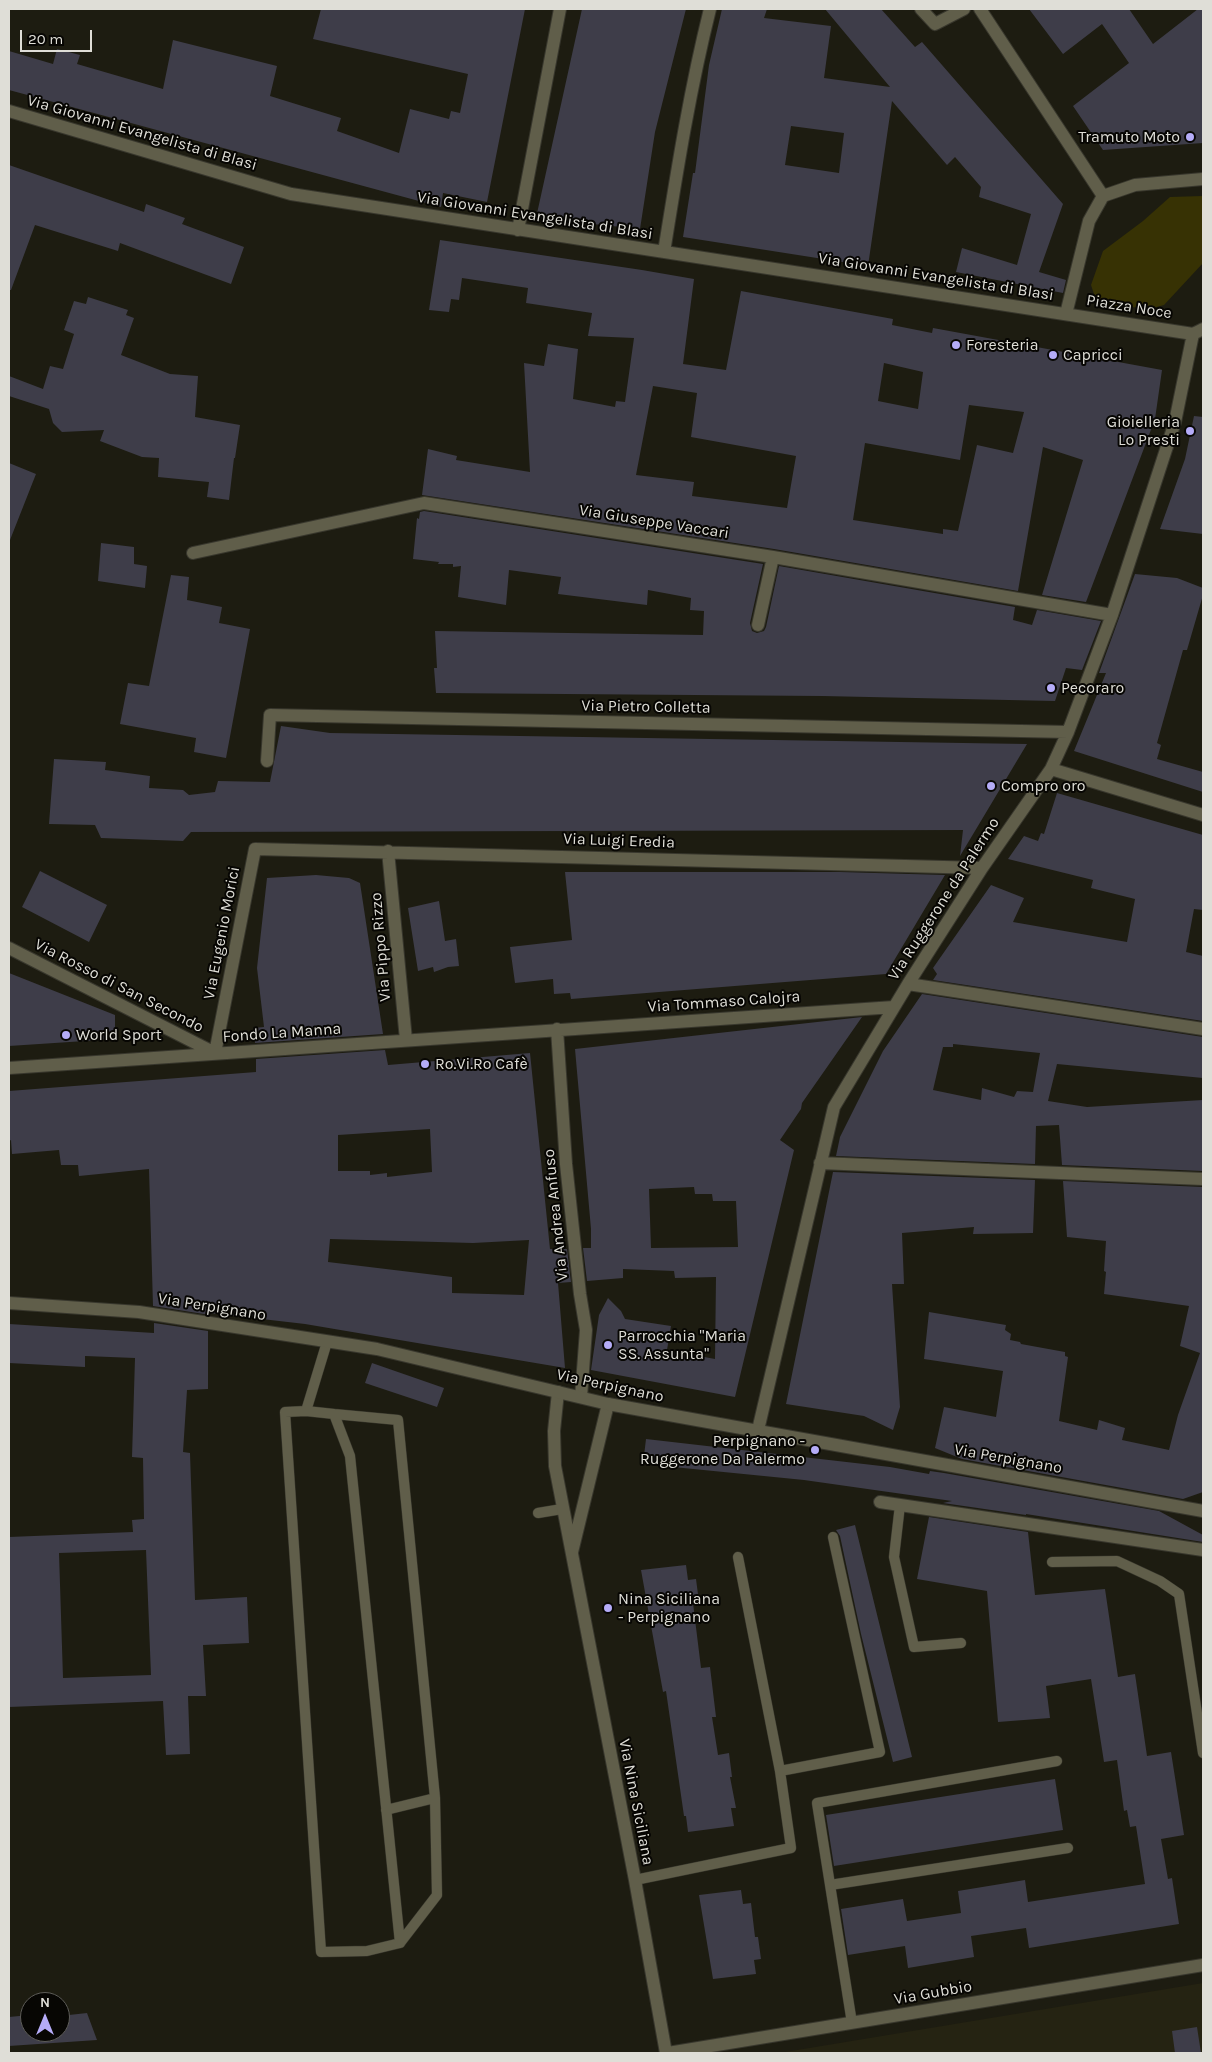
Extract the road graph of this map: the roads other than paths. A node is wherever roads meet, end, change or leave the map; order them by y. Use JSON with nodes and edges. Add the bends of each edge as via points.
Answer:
{"nodes":[{"id":1,"x":560,"y":9,"type":"edge"},
{"id":2,"x":710,"y":9,"type":"edge"},
{"id":3,"x":921,"y":9,"type":"edge"},
{"id":4,"x":964,"y":9,"type":"edge"},
{"id":5,"x":980,"y":9,"type":"edge"},
{"id":6,"x":9,"y":111,"type":"edge"},
{"id":7,"x":1203,"y":179,"type":"edge"},
{"id":8,"x":1103,"y":196,"type":"junction"},
{"id":9,"x":518,"y":230,"type":"junction"},
{"id":10,"x":664,"y":252,"type":"junction"},
{"id":11,"x":1066,"y":314,"type":"junction"},
{"id":12,"x":1198,"y":331,"type":"edge"},
{"id":13,"x":193,"y":553,"type":"dead end"},
{"id":14,"x":773,"y":556,"type":"junction"},
{"id":15,"x":1112,"y":615,"type":"junction"},
{"id":16,"x":758,"y":624,"type":"dead end"},
{"id":17,"x":1068,"y":732,"type":"junction"},
{"id":18,"x":267,"y":761,"type":"dead end"},
{"id":19,"x":1051,"y":769,"type":"junction"},
{"id":20,"x":1203,"y":815,"type":"edge"},
{"id":21,"x":255,"y":849,"type":"joint"},
{"id":22,"x":388,"y":852,"type":"junction"},
{"id":23,"x":982,"y":868,"type":"junction"},
{"id":24,"x":9,"y":948,"type":"edge"},
{"id":25,"x":908,"y":984,"type":"junction"},
{"id":26,"x":894,"y":1007,"type":"junction"},
{"id":27,"x":557,"y":1029,"type":"junction"},
{"id":28,"x":1203,"y":1029,"type":"edge"},
{"id":29,"x":406,"y":1040,"type":"junction"},
{"id":30,"x":215,"y":1054,"type":"junction"},
{"id":31,"x":9,"y":1068,"type":"edge"},
{"id":32,"x":820,"y":1163,"type":"junction"},
{"id":33,"x":1203,"y":1179,"type":"edge"},
{"id":34,"x":9,"y":1303,"type":"edge"},
{"id":35,"x":327,"y":1342,"type":"junction"},
{"id":36,"x":558,"y":1392,"type":"junction"},
{"id":37,"x":581,"y":1397,"type":"junction"},
{"id":38,"x":608,"y":1404,"type":"junction"},
{"id":39,"x":306,"y":1411,"type":"junction"},
{"id":40,"x":334,"y":1414,"type":"junction"},
{"id":41,"x":758,"y":1430,"type":"junction"},
{"id":42,"x":880,"y":1502,"type":"dead end"},
{"id":43,"x":900,"y":1505,"type":"junction"},
{"id":44,"x":562,"y":1509,"type":"junction"},
{"id":45,"x":1203,"y":1511,"type":"edge"},
{"id":46,"x":538,"y":1513,"type":"dead end"},
{"id":47,"x":833,"y":1537,"type":"dead end"},
{"id":48,"x":1203,"y":1550,"type":"edge"},
{"id":49,"x":738,"y":1556,"type":"dead end"},
{"id":50,"x":571,"y":1557,"type":"junction"},
{"id":51,"x":1052,"y":1562,"type":"dead end"},
{"id":52,"x":961,"y":1644,"type":"dead end"},
{"id":53,"x":1203,"y":1753,"type":"edge"},
{"id":54,"x":1057,"y":1760,"type":"dead end"},
{"id":55,"x":780,"y":1771,"type":"junction"},
{"id":56,"x":435,"y":1798,"type":"junction"},
{"id":57,"x":386,"y":1810,"type":"junction"},
{"id":58,"x":1068,"y":1848,"type":"dead end"},
{"id":59,"x":635,"y":1880,"type":"junction"},
{"id":60,"x":830,"y":1885,"type":"junction"},
{"id":61,"x":400,"y":1943,"type":"junction"},
{"id":62,"x":1203,"y":1965,"type":"edge"},
{"id":63,"x":852,"y":2023,"type":"junction"},
{"id":64,"x":667,"y":2053,"type":"edge"}],
"edges":[{"from":1,"to":9,"type":"street"},
{"from":2,"to":10,"type":"street","via":[[677,169]]},
{"from":3,"to":4,"type":"street","via":[[935,24]]},
{"from":5,"to":8,"type":"street"},
{"from":6,"to":9,"type":"street","name":"Via Giovanni Evangelista di Blasi","via":[[291,194]]},
{"from":7,"to":8,"type":"street","via":[[1135,185]]},
{"from":8,"to":11,"type":"street","name":"Piazza Noce","via":[[1089,221]]},
{"from":9,"to":10,"type":"street","name":"Via Giovanni Evangelista di Blasi"},
{"from":10,"to":11,"type":"street","name":"Via Giovanni Evangelista di Blasi"},
{"from":11,"to":12,"type":"street","name":"Piazza Noce"},
{"from":12,"to":15,"type":"street","name":"Via Ruggerone da Palermo","via":[[1175,422]]},
{"from":13,"to":14,"type":"street","name":"Via Giuseppe Vaccari","via":[[424,503]]},
{"from":14,"to":15,"type":"street","name":"Via Giuseppe Vaccari"},
{"from":14,"to":16,"type":"street"},
{"from":15,"to":17,"type":"street","name":"Via Ruggerone da Palermo"},
{"from":17,"to":18,"type":"street","name":"Via Pietro Colletta","via":[[270,715]]},
{"from":17,"to":19,"type":"street","name":"Via Ruggerone da Palermo"},
{"from":19,"to":20,"type":"street"},
{"from":19,"to":23,"type":"street","name":"Via Ruggerone da Palermo"},
{"from":21,"to":22,"type":"street","name":"Via Luigi Eredia"},
{"from":21,"to":30,"type":"street","name":"Via Eugenio Morici"},
{"from":22,"to":23,"type":"street","name":"Via Luigi Eredia"},
{"from":22,"to":29,"type":"street","name":"Via Pippo Rizzo"},
{"from":23,"to":25,"type":"street","name":"Via Ruggerone da Palermo"},
{"from":24,"to":30,"type":"street","name":"Via Rosso di San Secondo"},
{"from":25,"to":26,"type":"street","name":"Via Ruggerone da Palermo"},
{"from":25,"to":28,"type":"street"},
{"from":26,"to":27,"type":"street","name":"Via Tommaso Calojra"},
{"from":26,"to":32,"type":"street","name":"Via Ruggerone da Palermo","via":[[834,1107]]},
{"from":27,"to":29,"type":"street","name":"Fondo La Manna"},
{"from":27,"to":37,"type":"street","name":"Via Andrea Anfuso","via":[[566,1164],[586,1330]]},
{"from":29,"to":30,"type":"street","name":"Fondo La Manna"},
{"from":30,"to":31,"type":"street","name":"Fondo La Manna"},
{"from":32,"to":33,"type":"street"},
{"from":32,"to":41,"type":"street","name":"Via Ruggerone da Palermo"},
{"from":34,"to":35,"type":"street","name":"Via Perpignano","via":[[139,1312]]},
{"from":35,"to":36,"type":"street","name":"Via Perpignano","via":[[377,1349]]},
{"from":35,"to":39,"type":"lane"},
{"from":36,"to":37,"type":"street","name":"Via Perpignano"},
{"from":36,"to":44,"type":"street","name":"Via Nina Siciliana","via":[[555,1466]]},
{"from":37,"to":38,"type":"street","name":"Via Perpignano"},
{"from":38,"to":41,"type":"street","name":"Via Perpignano"},
{"from":38,"to":50,"type":"street","name":"Via Nina Siciliana"},
{"from":39,"to":40,"type":"lane"},
{"from":39,"to":61,"type":"lane","via":[[285,1412],[321,1952],[367,1951]]},
{"from":40,"to":56,"type":"lane","via":[[398,1420]]},
{"from":40,"to":57,"type":"lane","via":[[350,1456]]},
{"from":41,"to":45,"type":"street","name":"Via Perpignano"},
{"from":42,"to":43,"type":"street"},
{"from":43,"to":48,"type":"street"},
{"from":43,"to":52,"type":"lane","via":[[894,1557],[914,1648]]},
{"from":44,"to":46,"type":"lane"},
{"from":44,"to":50,"type":"street","name":"Via Nina Siciliana"},
{"from":47,"to":55,"type":"lane","via":[[880,1752]]},
{"from":49,"to":55,"type":"lane"},
{"from":50,"to":59,"type":"street","name":"Via Nina Siciliana"},
{"from":51,"to":53,"type":"lane","via":[[1117,1561],[1179,1594]]},
{"from":54,"to":60,"type":"lane","via":[[817,1803]]},
{"from":55,"to":59,"type":"lane","via":[[790,1848]]},
{"from":56,"to":57,"type":"lane"},
{"from":56,"to":61,"type":"lane","via":[[437,1894]]},
{"from":57,"to":61,"type":"lane"},
{"from":58,"to":60,"type":"lane"},
{"from":59,"to":64,"type":"street","name":"Via Nina Siciliana"},
{"from":60,"to":63,"type":"lane"},
{"from":62,"to":63,"type":"street","name":"Via Gubbio"},
{"from":63,"to":64,"type":"street","name":"Via Gubbio"}]}
